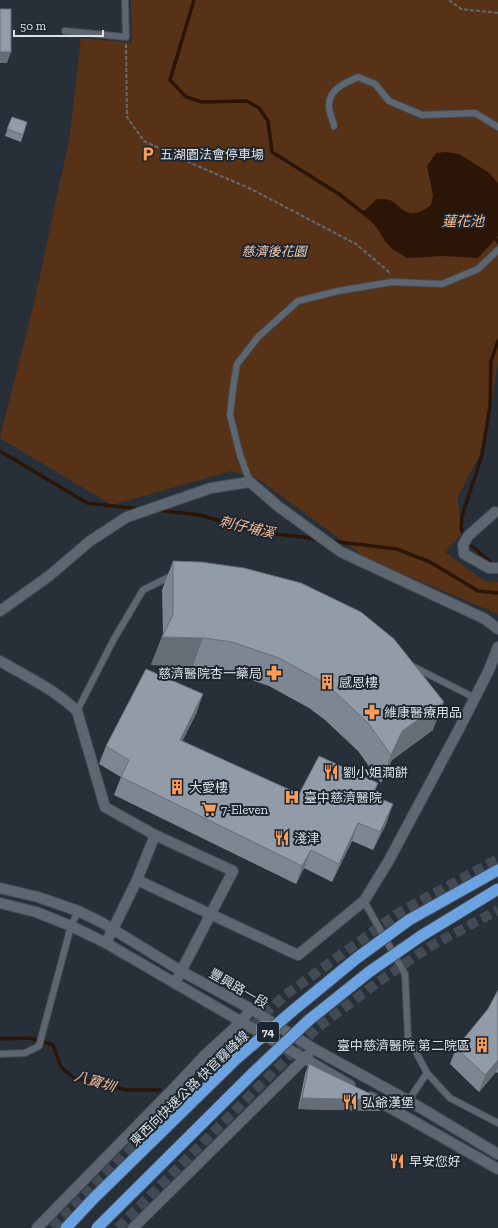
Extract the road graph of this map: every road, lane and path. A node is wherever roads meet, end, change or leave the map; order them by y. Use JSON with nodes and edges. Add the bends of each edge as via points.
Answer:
{"nodes":[{"id":1,"x":125,"y":0,"type":"edge"},
{"id":2,"x":449,"y":0,"type":"edge"},
{"id":3,"x":498,"y":14,"type":"edge"},
{"id":4,"x":65,"y":31,"type":"dead end"},
{"id":5,"x":126,"y":37,"type":"junction"},
{"id":6,"x":334,"y":126,"type":"dead end"},
{"id":7,"x":498,"y":127,"type":"edge"},
{"id":8,"x":498,"y":250,"type":"edge"},
{"id":9,"x":392,"y":282,"type":"junction"},
{"id":10,"x":250,"y":482,"type":"junction"},
{"id":11,"x":495,"y":512,"type":"dead end"},
{"id":12,"x":498,"y":568,"type":"edge"},
{"id":13,"x":177,"y":574,"type":"edge"},
{"id":14,"x":0,"y":611,"type":"edge"},
{"id":15,"x":498,"y":629,"type":"edge"},
{"id":16,"x":498,"y":647,"type":"edge"},
{"id":17,"x":0,"y":661,"type":"edge"},
{"id":18,"x":409,"y":663,"type":"edge"},
{"id":19,"x":433,"y":677,"type":"junction"},
{"id":20,"x":430,"y":684,"type":"edge"},
{"id":21,"x":475,"y":698,"type":"junction"},
{"id":22,"x":77,"y":711,"type":"junction"},
{"id":23,"x":156,"y":835,"type":"junction"},
{"id":24,"x":498,"y":870,"type":"edge"},
{"id":25,"x":137,"y":880,"type":"junction"},
{"id":26,"x":0,"y":888,"type":"edge"},
{"id":27,"x":498,"y":889,"type":"edge"},
{"id":28,"x":364,"y":901,"type":"junction"},
{"id":29,"x":0,"y":903,"type":"edge"},
{"id":30,"x":78,"y":911,"type":"junction"},
{"id":31,"x":210,"y":915,"type":"junction"},
{"id":32,"x":71,"y":926,"type":"junction"},
{"id":33,"x":113,"y":931,"type":"junction"},
{"id":34,"x":106,"y":943,"type":"junction"},
{"id":35,"x":181,"y":971,"type":"junction"},
{"id":36,"x":175,"y":983,"type":"junction"},
{"id":37,"x":251,"y":1009,"type":"junction"},
{"id":38,"x":241,"y":1022,"type":"junction"},
{"id":39,"x":314,"y":1049,"type":"junction"},
{"id":40,"x":0,"y":1054,"type":"edge"},
{"id":41,"x":304,"y":1059,"type":"junction"},
{"id":42,"x":427,"y":1072,"type":"junction"},
{"id":43,"x":409,"y":1101,"type":"junction"},
{"id":44,"x":400,"y":1113,"type":"junction"},
{"id":45,"x":498,"y":1124,"type":"edge"},
{"id":46,"x":498,"y":1154,"type":"edge"},
{"id":47,"x":498,"y":1169,"type":"edge"},
{"id":48,"x":37,"y":1228,"type":"edge"},
{"id":49,"x":66,"y":1228,"type":"edge"},
{"id":50,"x":97,"y":1228,"type":"edge"},
{"id":51,"x":133,"y":1228,"type":"edge"}],
"edges":[{"from":1,"to":5,"type":"lane"},
{"from":2,"to":3,"type":"path","via":[[461,9]]},
{"from":4,"to":5,"type":"lane"},
{"from":5,"to":9,"type":"path","via":[[127,117],[144,141],[251,189],[356,244],[388,271]]},
{"from":6,"to":7,"type":"lane","via":[[329,104],[333,91],[358,78],[375,84],[389,100],[422,115],[475,113]]},
{"from":8,"to":9,"type":"lane","via":[[478,269],[442,284]]},
{"from":9,"to":10,"type":"lane","via":[[298,301],[258,337],[237,364],[230,414]]},
{"from":10,"to":14,"type":"street","via":[[211,488],[127,517],[90,541],[49,576]]},
{"from":10,"to":15,"type":"street","via":[[279,507],[341,552],[485,619]]},
{"from":11,"to":12,"type":"street","via":[[468,536],[463,545],[464,554],[489,568]]},
{"from":13,"to":22,"type":"lane","via":[[143,590]]},
{"from":16,"to":21,"type":"street"},
{"from":17,"to":22,"type":"street","via":[[52,690]]},
{"from":18,"to":19,"type":"lane"},
{"from":19,"to":20,"type":"lane"},
{"from":19,"to":21,"type":"lane"},
{"from":21,"to":28,"type":"street","via":[[388,862]]},
{"from":22,"to":23,"type":"street","via":[[105,807]]},
{"from":23,"to":25,"type":"street"},
{"from":23,"to":31,"type":"street","via":[[233,871]]},
{"from":24,"to":49,"type":"highway","name":"東西向快速公路 快官霧峰線","number":"74","bridge":true,"via":[[408,920],[296,1008],[236,1059]]},
{"from":25,"to":31,"type":"street"},
{"from":25,"to":33,"type":"street"},
{"from":26,"to":30,"type":"street","name":"豐興路一段","via":[[38,897]]},
{"from":27,"to":50,"type":"highway","number":"74","bridge":true,"via":[[421,936],[369,972],[309,1020]]},
{"from":28,"to":31,"type":"street","via":[[298,955]]},
{"from":28,"to":42,"type":"lane","via":[[405,974],[408,1037]]},
{"from":29,"to":32,"type":"street","via":[[36,912]]},
{"from":30,"to":32,"type":"lane"},
{"from":30,"to":33,"type":"street","name":"豐興路一段"},
{"from":31,"to":35,"type":"street"},
{"from":32,"to":34,"type":"street"},
{"from":32,"to":40,"type":"lane","via":[[39,1046],[25,1053]]},
{"from":33,"to":34,"type":"street"},
{"from":33,"to":35,"type":"street","name":"豐興路一段"},
{"from":34,"to":36,"type":"street"},
{"from":35,"to":36,"type":"street"},
{"from":35,"to":37,"type":"street","name":"豐興路一段"},
{"from":36,"to":38,"type":"street"},
{"from":37,"to":38,"type":"street"},
{"from":37,"to":39,"type":"street","name":"豐興路一段"},
{"from":38,"to":41,"type":"street"},
{"from":38,"to":48,"type":"street","via":[[204,1056]]},
{"from":39,"to":41,"type":"street"},
{"from":39,"to":43,"type":"street","name":"豐興路一段"},
{"from":41,"to":44,"type":"street"},
{"from":41,"to":51,"type":"street"},
{"from":42,"to":43,"type":"lane"},
{"from":42,"to":45,"type":"lane","via":[[450,1098]]},
{"from":43,"to":44,"type":"lane"},
{"from":43,"to":46,"type":"street","name":"豐興路一段"},
{"from":44,"to":47,"type":"street"}]}
